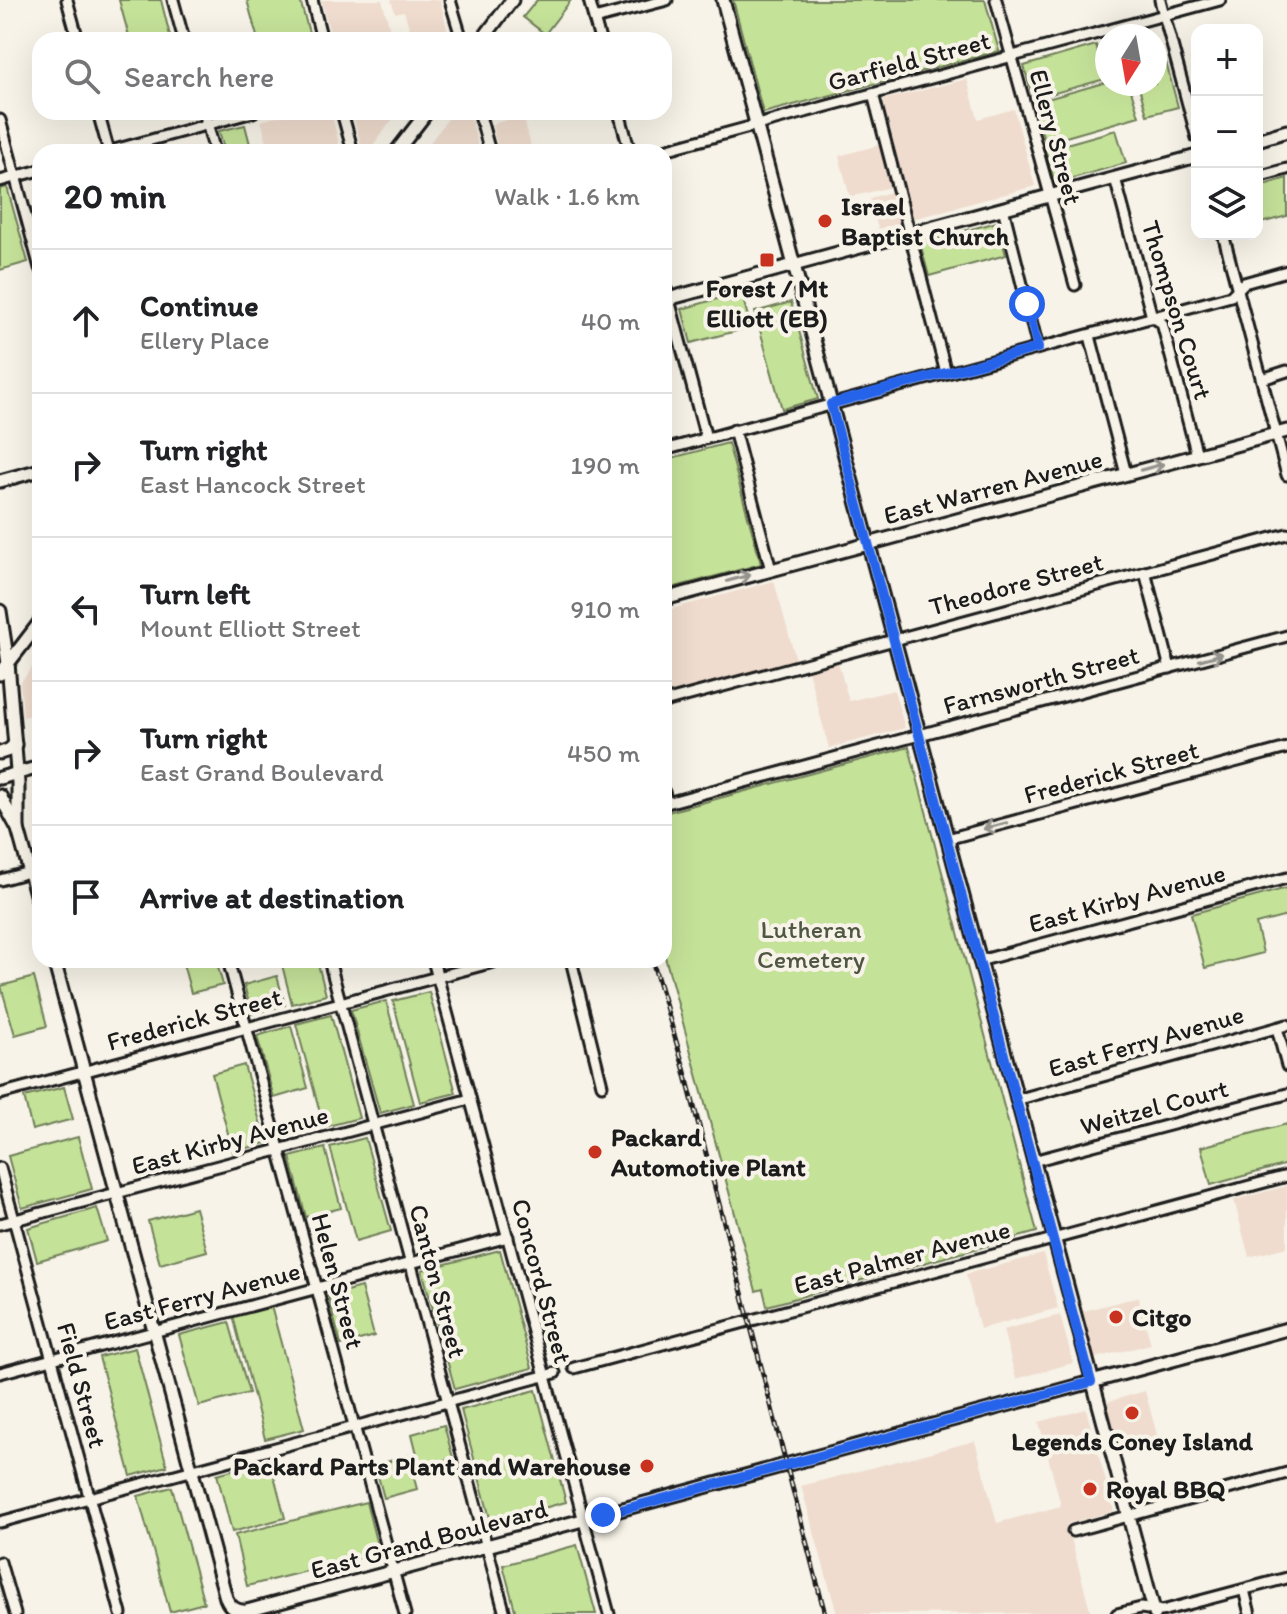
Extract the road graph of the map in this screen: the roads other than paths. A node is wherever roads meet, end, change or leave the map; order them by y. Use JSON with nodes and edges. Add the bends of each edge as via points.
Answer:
{"nodes":[{"id":1,"x":67,"y":0,"type":"edge"},
{"id":2,"x":173,"y":0,"type":"edge"},
{"id":3,"x":312,"y":0,"type":"edge"},
{"id":4,"x":450,"y":0,"type":"edge"},
{"id":5,"x":512,"y":0,"type":"edge"},
{"id":6,"x":589,"y":0,"type":"edge"},
{"id":7,"x":667,"y":0,"type":"edge"},
{"id":8,"x":723,"y":0,"type":"edge"},
{"id":9,"x":996,"y":0,"type":"edge"},
{"id":10,"x":1160,"y":0,"type":"edge"},
{"id":11,"x":1220,"y":0,"type":"edge"},
{"id":12,"x":1164,"y":15,"type":"junction"},
{"id":13,"x":594,"y":19,"type":"junction"},
{"id":14,"x":76,"y":32,"type":"edge"},
{"id":15,"x":182,"y":32,"type":"edge"},
{"id":16,"x":320,"y":32,"type":"edge"},
{"id":17,"x":460,"y":32,"type":"edge"},
{"id":18,"x":488,"y":32,"type":"edge"},
{"id":19,"x":598,"y":32,"type":"edge"},
{"id":20,"x":1011,"y":56,"type":"junction"},
{"id":21,"x":873,"y":94,"type":"junction"},
{"id":22,"x":1191,"y":116,"type":"edge"},
{"id":23,"x":0,"y":120,"type":"edge"},
{"id":24,"x":100,"y":120,"type":"edge"},
{"id":25,"x":206,"y":120,"type":"edge"},
{"id":26,"x":222,"y":120,"type":"edge"},
{"id":27,"x":344,"y":120,"type":"edge"},
{"id":28,"x":421,"y":120,"type":"edge"},
{"id":29,"x":481,"y":120,"type":"edge"},
{"id":30,"x":621,"y":120,"type":"edge"},
{"id":31,"x":207,"y":124,"type":"junction"},
{"id":32,"x":756,"y":125,"type":"junction"},
{"id":33,"x":1287,"y":131,"type":"edge"},
{"id":34,"x":1263,"y":138,"type":"edge"},
{"id":35,"x":106,"y":144,"type":"edge"},
{"id":36,"x":136,"y":144,"type":"edge"},
{"id":37,"x":213,"y":144,"type":"edge"},
{"id":38,"x":351,"y":144,"type":"edge"},
{"id":39,"x":402,"y":144,"type":"edge"},
{"id":40,"x":488,"y":144,"type":"edge"},
{"id":41,"x":628,"y":144,"type":"edge"},
{"id":42,"x":672,"y":148,"type":"edge"},
{"id":43,"x":1191,"y":158,"type":"edge"},
{"id":44,"x":1287,"y":169,"type":"edge"},
{"id":45,"x":32,"y":172,"type":"edge"},
{"id":46,"x":1263,"y":175,"type":"edge"},
{"id":47,"x":15,"y":177,"type":"junction"},
{"id":48,"x":1115,"y":178,"type":"junction"},
{"id":49,"x":0,"y":181,"type":"edge"},
{"id":50,"x":1050,"y":195,"type":"junction"},
{"id":51,"x":1003,"y":208,"type":"junction"},
{"id":52,"x":909,"y":233,"type":"junction"},
{"id":53,"x":32,"y":239,"type":"edge"},
{"id":54,"x":1225,"y":240,"type":"edge"},
{"id":55,"x":794,"y":265,"type":"junction"},
{"id":56,"x":1287,"y":271,"type":"edge"},
{"id":57,"x":1075,"y":285,"type":"dead end"},
{"id":58,"x":1237,"y":289,"type":"junction"},
{"id":59,"x":672,"y":297,"type":"edge"},
{"id":60,"x":1152,"y":317,"type":"junction"},
{"id":61,"x":672,"y":320,"type":"edge"},
{"id":62,"x":1090,"y":336,"type":"junction"},
{"id":63,"x":1038,"y":348,"type":"junction"},
{"id":64,"x":1287,"y":371,"type":"edge"},
{"id":65,"x":946,"y":373,"type":"junction"},
{"id":66,"x":1262,"y":379,"type":"junction"},
{"id":67,"x":831,"y":404,"type":"junction"},
{"id":68,"x":734,"y":430,"type":"junction"},
{"id":69,"x":1281,"y":432,"type":"edge"},
{"id":70,"x":706,"y":438,"type":"junction"},
{"id":71,"x":672,"y":448,"type":"edge"},
{"id":72,"x":1197,"y":455,"type":"junction"},
{"id":73,"x":32,"y":472,"type":"edge"},
{"id":74,"x":1126,"y":474,"type":"junction"},
{"id":75,"x":1287,"y":475,"type":"edge"},
{"id":76,"x":0,"y":481,"type":"edge"},
{"id":77,"x":1287,"y":534,"type":"edge"},
{"id":78,"x":868,"y":544,"type":"junction"},
{"id":79,"x":771,"y":570,"type":"junction"},
{"id":80,"x":1145,"y":572,"type":"junction"},
{"id":81,"x":672,"y":597,"type":"edge"},
{"id":82,"x":0,"y":611,"type":"edge"},
{"id":83,"x":2,"y":630,"type":"edge"},
{"id":84,"x":32,"y":632,"type":"edge"},
{"id":85,"x":1287,"y":636,"type":"edge"},
{"id":86,"x":893,"y":639,"type":"junction"},
{"id":87,"x":8,"y":663,"type":"junction"},
{"id":88,"x":1170,"y":668,"type":"junction"},
{"id":89,"x":0,"y":674,"type":"edge"},
{"id":90,"x":672,"y":700,"type":"edge"},
{"id":91,"x":919,"y":735,"type":"junction"},
{"id":92,"x":15,"y":744,"type":"junction"},
{"id":93,"x":1287,"y":748,"type":"edge"},
{"id":94,"x":0,"y":753,"type":"edge"},
{"id":95,"x":32,"y":769,"type":"edge"},
{"id":96,"x":17,"y":773,"type":"junction"},
{"id":97,"x":0,"y":778,"type":"edge"},
{"id":98,"x":0,"y":796,"type":"edge"},
{"id":99,"x":672,"y":796,"type":"edge"},
{"id":100,"x":18,"y":829,"type":"junction"},
{"id":101,"x":947,"y":839,"type":"junction"},
{"id":102,"x":32,"y":863,"type":"edge"},
{"id":103,"x":32,"y":871,"type":"edge"},
{"id":104,"x":1287,"y":878,"type":"edge"},
{"id":105,"x":0,"y":880,"type":"edge"},
{"id":106,"x":979,"y":961,"type":"junction"},
{"id":107,"x":56,"y":968,"type":"edge"},
{"id":108,"x":230,"y":968,"type":"edge"},
{"id":109,"x":331,"y":968,"type":"edge"},
{"id":110,"x":435,"y":968,"type":"edge"},
{"id":111,"x":471,"y":968,"type":"edge"},
{"id":112,"x":573,"y":968,"type":"edge"},
{"id":113,"x":437,"y":977,"type":"junction"},
{"id":114,"x":340,"y":1003,"type":"junction"},
{"id":115,"x":1282,"y":1027,"type":"edge"},
{"id":116,"x":246,"y":1028,"type":"junction"},
{"id":117,"x":1287,"y":1066,"type":"edge"},
{"id":118,"x":84,"y":1071,"type":"junction"},
{"id":119,"x":602,"y":1085,"type":"dead end"},
{"id":120,"x":0,"y":1094,"type":"edge"},
{"id":121,"x":1287,"y":1094,"type":"edge"},
{"id":122,"x":470,"y":1099,"type":"junction"},
{"id":123,"x":1016,"y":1100,"type":"junction"},
{"id":124,"x":373,"y":1124,"type":"junction"},
{"id":125,"x":280,"y":1150,"type":"junction"},
{"id":126,"x":1033,"y":1161,"type":"junction"},
{"id":127,"x":0,"y":1168,"type":"edge"},
{"id":128,"x":1287,"y":1176,"type":"edge"},
{"id":129,"x":117,"y":1193,"type":"junction"},
{"id":130,"x":14,"y":1220,"type":"junction"},
{"id":131,"x":0,"y":1224,"type":"edge"},
{"id":132,"x":508,"y":1237,"type":"junction"},
{"id":133,"x":1053,"y":1240,"type":"junction"},
{"id":134,"x":411,"y":1263,"type":"junction"},
{"id":135,"x":317,"y":1288,"type":"junction"},
{"id":136,"x":1287,"y":1329,"type":"edge"},
{"id":137,"x":155,"y":1331,"type":"junction"},
{"id":138,"x":52,"y":1359,"type":"junction"},
{"id":139,"x":574,"y":1368,"type":"dead end"},
{"id":140,"x":0,"y":1373,"type":"edge"},
{"id":141,"x":550,"y":1374,"type":"junction"},
{"id":142,"x":1091,"y":1382,"type":"junction"},
{"id":143,"x":448,"y":1402,"type":"junction"},
{"id":144,"x":355,"y":1427,"type":"junction"},
{"id":145,"x":193,"y":1470,"type":"junction"},
{"id":146,"x":1287,"y":1473,"type":"edge"},
{"id":147,"x":90,"y":1498,"type":"junction"},
{"id":148,"x":1127,"y":1516,"type":"junction"},
{"id":149,"x":583,"y":1520,"type":"junction"},
{"id":150,"x":0,"y":1522,"type":"edge"},
{"id":151,"x":1073,"y":1531,"type":"dead end"},
{"id":152,"x":487,"y":1546,"type":"junction"},
{"id":153,"x":0,"y":1562,"type":"edge"},
{"id":154,"x":394,"y":1572,"type":"junction"},
{"id":155,"x":1287,"y":1578,"type":"edge"},
{"id":156,"x":1244,"y":1590,"type":"junction"},
{"id":157,"x":233,"y":1612,"type":"edge"},
{"id":158,"x":1154,"y":1612,"type":"edge"},
{"id":159,"x":15,"y":1614,"type":"edge"},
{"id":160,"x":121,"y":1614,"type":"edge"},
{"id":161,"x":405,"y":1614,"type":"edge"},
{"id":162,"x":505,"y":1614,"type":"edge"},
{"id":163,"x":609,"y":1614,"type":"edge"},
{"id":164,"x":1117,"y":1614,"type":"edge"},
{"id":165,"x":1250,"y":1614,"type":"edge"}],
"edges":[{"from":1,"to":14,"type":"street"},
{"from":2,"to":15,"type":"street"},
{"from":3,"to":16,"type":"street"},
{"from":4,"to":17,"type":"street"},
{"from":5,"to":18,"type":"main road"},
{"from":6,"to":13,"type":"street"},
{"from":7,"to":13,"type":"street"},
{"from":8,"to":32,"type":"main road"},
{"from":9,"to":20,"type":"street","name":"Ellery Street"},
{"from":10,"to":12,"type":"street"},
{"from":11,"to":12,"type":"street","name":"Garfield Street"},
{"from":12,"to":20,"type":"street","name":"Garfield Street"},
{"from":12,"to":22,"type":"street"},
{"from":13,"to":19,"type":"street"},
{"from":20,"to":21,"type":"street","name":"Garfield Street"},
{"from":20,"to":50,"type":"street","name":"Ellery Street"},
{"from":21,"to":32,"type":"street","name":"Garfield Street"},
{"from":21,"to":52,"type":"street"},
{"from":23,"to":47,"type":"street"},
{"from":24,"to":35,"type":"street"},
{"from":25,"to":31,"type":"street"},
{"from":26,"to":31,"type":"street"},
{"from":27,"to":38,"type":"street"},
{"from":28,"to":39,"type":"main road"},
{"from":29,"to":40,"type":"street"},
{"from":30,"to":41,"type":"street"},
{"from":31,"to":36,"type":"street"},
{"from":31,"to":37,"type":"street"},
{"from":32,"to":42,"type":"street","name":"Garfield Street"},
{"from":32,"to":55,"type":"main road"},
{"from":33,"to":34,"type":"main road"},
{"from":43,"to":48,"type":"main road"},
{"from":44,"to":46,"type":"street"},
{"from":45,"to":47,"type":"street"},
{"from":47,"to":49,"type":"street"},
{"from":47,"to":53,"type":"street"},
{"from":48,"to":50,"type":"main road"},
{"from":48,"to":60,"type":"street","name":"Thompson Court"},
{"from":50,"to":51,"type":"main road"},
{"from":50,"to":57,"type":"street","name":"Ellery Street"},
{"from":51,"to":52,"type":"main road"},
{"from":51,"to":63,"type":"street"},
{"from":52,"to":55,"type":"main road"},
{"from":52,"to":65,"type":"street"},
{"from":54,"to":58,"type":"street"},
{"from":55,"to":59,"type":"main road"},
{"from":55,"to":67,"type":"main road"},
{"from":56,"to":58,"type":"street"},
{"from":58,"to":60,"type":"street","via":[[1231,296]]},
{"from":58,"to":66,"type":"street"},
{"from":60,"to":62,"type":"street"},
{"from":60,"to":72,"type":"street","name":"Thompson Court","via":[[1162,323]]},
{"from":61,"to":70,"type":"street"},
{"from":62,"to":63,"type":"street"},
{"from":62,"to":74,"type":"street"},
{"from":63,"to":65,"type":"street"},
{"from":64,"to":66,"type":"street"},
{"from":65,"to":67,"type":"street"},
{"from":66,"to":69,"type":"street"},
{"from":67,"to":68,"type":"street"},
{"from":67,"to":78,"type":"main road"},
{"from":68,"to":70,"type":"street"},
{"from":68,"to":79,"type":"street"},
{"from":69,"to":72,"type":"main road","name":"East Warren Avenue"},
{"from":69,"to":75,"type":"street"},
{"from":70,"to":71,"type":"street"},
{"from":74,"to":72,"type":"main road","name":"East Warren Avenue","one_way":true},
{"from":73,"to":76,"type":"main road"},
{"from":74,"to":78,"type":"main road","name":"East Warren Avenue"},
{"from":77,"to":80,"type":"street","name":"Theodore Street"},
{"from":78,"to":79,"type":"main road","name":"East Warren Avenue"},
{"from":78,"to":86,"type":"main road"},
{"from":81,"to":79,"type":"main road","name":"East Warren Avenue","one_way":true},
{"from":80,"to":86,"type":"street","name":"Theodore Street"},
{"from":80,"to":88,"type":"street"},
{"from":82,"to":83,"type":"main road"},
{"from":83,"to":87,"type":"main road"},
{"from":84,"to":87,"type":"main road"},
{"from":88,"to":85,"type":"street","name":"Farnsworth Street","one_way":true},
{"from":86,"to":90,"type":"street","name":"Theodore Street"},
{"from":86,"to":91,"type":"main road"},
{"from":87,"to":89,"type":"main road"},
{"from":87,"to":92,"type":"main road"},
{"from":88,"to":91,"type":"street","name":"Farnsworth Street"},
{"from":91,"to":99,"type":"street","name":"Farnsworth Street"},
{"from":91,"to":101,"type":"main road"},
{"from":92,"to":94,"type":"main road"},
{"from":92,"to":96,"type":"main road"},
{"from":93,"to":101,"type":"street","name":"Frederick Street","one_way":true},
{"from":95,"to":96,"type":"main road"},
{"from":96,"to":97,"type":"main road"},
{"from":96,"to":100,"type":"main road"},
{"from":98,"to":100,"type":"main road"},
{"from":100,"to":102,"type":"main road"},
{"from":101,"to":106,"type":"main road"},
{"from":103,"to":105,"type":"street"},
{"from":104,"to":106,"type":"street","name":"East Kirby Avenue"},
{"from":106,"to":123,"type":"main road"},
{"from":107,"to":118,"type":"main road","name":"East Grand Boulevard"},
{"from":108,"to":116,"type":"street","name":"Helen Street"},
{"from":109,"to":114,"type":"street","name":"Canton Street"},
{"from":110,"to":113,"type":"street","name":"Concord Street"},
{"from":111,"to":113,"type":"street","name":"Frederick Street"},
{"from":112,"to":119,"type":"street"},
{"from":113,"to":114,"type":"street","name":"Frederick Street"},
{"from":113,"to":122,"type":"street","name":"Concord Street"},
{"from":114,"to":116,"type":"street","name":"Frederick Street"},
{"from":114,"to":124,"type":"street","name":"Canton Street"},
{"from":115,"to":117,"type":"street"},
{"from":115,"to":123,"type":"street","name":"East Ferry Avenue"},
{"from":116,"to":118,"type":"street","name":"Frederick Street"},
{"from":116,"to":125,"type":"street","name":"Helen Street"},
{"from":118,"to":120,"type":"street","name":"Frederick Street"},
{"from":118,"to":129,"type":"main road","name":"East Grand Boulevard"},
{"from":121,"to":126,"type":"street","name":"Weitzel Court"},
{"from":122,"to":124,"type":"street","name":"East Kirby Avenue"},
{"from":122,"to":132,"type":"street","name":"Concord Street"},
{"from":123,"to":126,"type":"main road"},
{"from":124,"to":125,"type":"street","name":"East Kirby Avenue"},
{"from":124,"to":134,"type":"street","name":"Canton Street"},
{"from":125,"to":129,"type":"street","name":"East Kirby Avenue"},
{"from":125,"to":135,"type":"street","name":"Helen Street"},
{"from":126,"to":133,"type":"main road"},
{"from":127,"to":130,"type":"street","name":"Field Street"},
{"from":128,"to":133,"type":"street","name":"East Palmer Avenue"},
{"from":129,"to":130,"type":"street","name":"East Kirby Avenue"},
{"from":129,"to":137,"type":"main road","name":"East Grand Boulevard"},
{"from":130,"to":131,"type":"street","name":"East Kirby Avenue"},
{"from":130,"to":138,"type":"street","name":"Field Street"},
{"from":132,"to":134,"type":"street","name":"East Ferry Avenue"},
{"from":132,"to":141,"type":"street","name":"Concord Street"},
{"from":133,"to":139,"type":"street","name":"East Palmer Avenue"},
{"from":133,"to":142,"type":"main road"},
{"from":134,"to":135,"type":"street","name":"East Ferry Avenue"},
{"from":134,"to":143,"type":"street","name":"Canton Street"},
{"from":135,"to":137,"type":"street","name":"East Ferry Avenue"},
{"from":135,"to":144,"type":"street","name":"Helen Street"},
{"from":136,"to":142,"type":"main road","name":"East Grand Boulevard"},
{"from":137,"to":138,"type":"street","name":"East Ferry Avenue"},
{"from":137,"to":145,"type":"main road","name":"East Grand Boulevard"},
{"from":138,"to":140,"type":"street","name":"East Ferry Avenue"},
{"from":138,"to":147,"type":"street","name":"Field Street"},
{"from":141,"to":143,"type":"street"},
{"from":141,"to":149,"type":"street","name":"Concord Street"},
{"from":142,"to":148,"type":"main road"},
{"from":142,"to":149,"type":"main road","name":"East Grand Boulevard"},
{"from":143,"to":144,"type":"street"},
{"from":143,"to":152,"type":"street","name":"Canton Street"},
{"from":144,"to":145,"type":"street"},
{"from":144,"to":154,"type":"street","name":"Helen Street"},
{"from":145,"to":147,"type":"street"},
{"from":145,"to":157,"type":"main road","name":"East Grand Boulevard"},
{"from":146,"to":148,"type":"street"},
{"from":147,"to":150,"type":"street"},
{"from":147,"to":160,"type":"street","name":"Field Street"},
{"from":148,"to":151,"type":"street"},
{"from":148,"to":158,"type":"main road"},
{"from":149,"to":152,"type":"main road","name":"East Grand Boulevard"},
{"from":149,"to":163,"type":"street","name":"Concord Street"},
{"from":152,"to":154,"type":"main road","name":"East Grand Boulevard"},
{"from":152,"to":162,"type":"street","name":"Canton Street"},
{"from":153,"to":159,"type":"street"},
{"from":154,"to":157,"type":"main road","name":"East Grand Boulevard"},
{"from":154,"to":161,"type":"street","name":"Helen Street"},
{"from":155,"to":156,"type":"street"},
{"from":156,"to":158,"type":"street"},
{"from":156,"to":165,"type":"street"},
{"from":158,"to":164,"type":"street","via":[[1141,1608]]}]}
